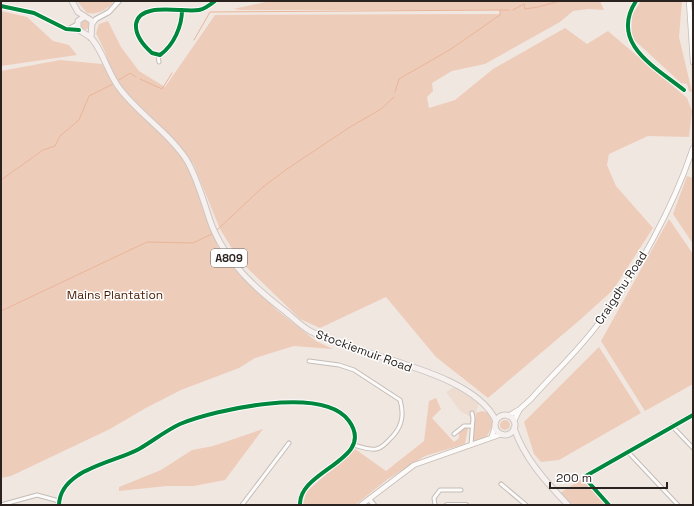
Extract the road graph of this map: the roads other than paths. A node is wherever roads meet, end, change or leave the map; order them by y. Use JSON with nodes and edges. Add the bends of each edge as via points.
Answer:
{"nodes":[{"id":1,"x":72,"y":1,"type":"edge"},
{"id":2,"x":119,"y":1,"type":"edge"},
{"id":3,"x":215,"y":1,"type":"edge"},
{"id":4,"x":636,"y":1,"type":"edge"},
{"id":5,"x":689,"y":1,"type":"edge"},
{"id":6,"x":1,"y":6,"type":"edge"},
{"id":7,"x":182,"y":10,"type":"junction"},
{"id":8,"x":78,"y":12,"type":"junction"},
{"id":9,"x":91,"y":19,"type":"junction"},
{"id":10,"x":77,"y":22,"type":"junction"},
{"id":11,"x":66,"y":29,"type":"junction"},
{"id":12,"x":91,"y":29,"type":"junction"},
{"id":13,"x":82,"y":32,"type":"junction"},
{"id":14,"x":92,"y":38,"type":"junction"},
{"id":15,"x":158,"y":55,"type":"junction"},
{"id":16,"x":159,"y":62,"type":"dead end"},
{"id":17,"x":693,"y":62,"type":"edge"},
{"id":18,"x":684,"y":90,"type":"dead end"},
{"id":19,"x":693,"y":148,"type":"edge"},
{"id":20,"x":309,"y":361,"type":"dead end"},
{"id":21,"x":520,"y":409,"type":"junction"},
{"id":22,"x":491,"y":411,"type":"junction"},
{"id":23,"x":472,"y":413,"type":"dead end"},
{"id":24,"x":693,"y":414,"type":"edge"},
{"id":25,"x":501,"y":416,"type":"junction"},
{"id":26,"x":508,"y":416,"type":"junction"},
{"id":27,"x":514,"y":422,"type":"junction"},
{"id":28,"x":495,"y":424,"type":"junction"},
{"id":29,"x":472,"y":426,"type":"junction"},
{"id":30,"x":672,"y":426,"type":"junction"},
{"id":31,"x":514,"y":428,"type":"junction"},
{"id":32,"x":454,"y":434,"type":"dead end"},
{"id":33,"x":504,"y":434,"type":"junction"},
{"id":34,"x":492,"y":436,"type":"junction"},
{"id":35,"x":518,"y":439,"type":"junction"},
{"id":36,"x":289,"y":443,"type":"dead end"},
{"id":37,"x":354,"y":445,"type":"junction"},
{"id":38,"x":472,"y":446,"type":"junction"},
{"id":39,"x":693,"y":448,"type":"edge"},
{"id":40,"x":628,"y":452,"type":"junction"},
{"id":41,"x":501,"y":484,"type":"dead end"},
{"id":42,"x":461,"y":490,"type":"dead end"},
{"id":43,"x":369,"y":499,"type":"junction"},
{"id":44,"x":519,"y":500,"type":"junction"},
{"id":45,"x":59,"y":503,"type":"edge"},
{"id":46,"x":1,"y":505,"type":"edge"},
{"id":47,"x":242,"y":505,"type":"edge"},
{"id":48,"x":300,"y":505,"type":"edge"},
{"id":49,"x":360,"y":505,"type":"edge"},
{"id":50,"x":374,"y":505,"type":"edge"},
{"id":51,"x":435,"y":505,"type":"edge"},
{"id":52,"x":447,"y":505,"type":"edge"},
{"id":53,"x":466,"y":505,"type":"edge"},
{"id":54,"x":517,"y":505,"type":"edge"},
{"id":55,"x":526,"y":505,"type":"edge"},
{"id":56,"x":568,"y":505,"type":"edge"},
{"id":57,"x":609,"y":505,"type":"edge"},
{"id":58,"x":678,"y":505,"type":"edge"}],
"edges":[{"from":1,"to":8,"type":"main road"},
{"from":2,"to":9,"type":"street","via":[[109,12]]},
{"from":3,"to":7,"type":"street","via":[[199,10]]},
{"from":4,"to":18,"type":"street","via":[[629,14],[627,29],[633,46],[646,60]]},
{"from":5,"to":17,"type":"main road"},
{"from":6,"to":11,"type":"street","via":[[34,13]]},
{"from":7,"to":15,"type":"street","via":[[179,29],[164,52]]},
{"from":7,"to":15,"type":"street","via":[[152,10],[137,21],[136,30],[139,38],[152,53]]},
{"from":8,"to":9,"type":"main road"},
{"from":8,"to":10,"type":"main road"},
{"from":9,"to":10,"type":"main road"},
{"from":9,"to":12,"type":"main road"},
{"from":10,"to":11,"type":"street"},
{"from":10,"to":13,"type":"main road"},
{"from":11,"to":13,"type":"street"},
{"from":12,"to":13,"type":"main road"},
{"from":12,"to":14,"type":"main road","name":"Stockiemuir Road","number":"A809"},
{"from":13,"to":14,"type":"main road","name":"Stockiemuir Road","number":"A809"},
{"from":14,"to":22,"type":"main road","name":"Stockiemuir Road","number":"A809","via":[[119,88],[186,159],[222,248],[238,270],[309,331],[461,387],[475,395]]},
{"from":15,"to":16,"type":"street"},
{"from":19,"to":21,"type":"main road","name":"Craigdhu Road","via":[[668,213],[615,299],[588,336]]},
{"from":20,"to":37,"type":"street","via":[[354,370],[400,400],[401,425],[398,432],[377,449]]},
{"from":21,"to":26,"type":"main road","name":"Craigdhu Road"},
{"from":21,"to":27,"type":"main road","name":"Craigdhu Road"},
{"from":22,"to":25,"type":"main road","name":"Stockiemuir Road","number":"A809"},
{"from":22,"to":28,"type":"main road","name":"Stockiemuir Road","number":"A809"},
{"from":23,"to":29,"type":"street"},
{"from":24,"to":30,"type":"street"},
{"from":25,"to":26,"type":"main road"},
{"from":25,"to":28,"type":"main road"},
{"from":26,"to":27,"type":"main road"},
{"from":27,"to":31,"type":"main road"},
{"from":28,"to":33,"type":"main road"},
{"from":28,"to":34,"type":"main road"},
{"from":29,"to":32,"type":"street","via":[[464,426]]},
{"from":29,"to":38,"type":"street"},
{"from":30,"to":39,"type":"street"},
{"from":30,"to":40,"type":"street"},
{"from":31,"to":33,"type":"main road"},
{"from":31,"to":35,"type":"main road"},
{"from":33,"to":34,"type":"main road"},
{"from":33,"to":35,"type":"main road"},
{"from":34,"to":38,"type":"main road"},
{"from":35,"to":56,"type":"main road","via":[[540,475]]},
{"from":36,"to":47,"type":"street"},
{"from":37,"to":45,"type":"street","via":[[354,430],[347,419],[334,410],[315,404],[253,405],[180,424],[139,450],[78,475],[63,490]]},
{"from":37,"to":48,"type":"street","via":[[308,486],[301,497]]},
{"from":38,"to":43,"type":"main road","via":[[433,457],[414,466]]},
{"from":40,"to":57,"type":"street","via":[[584,477]]},
{"from":40,"to":58,"type":"street"},
{"from":41,"to":44,"type":"street"},
{"from":42,"to":51,"type":"street","via":[[440,490],[434,498]]},
{"from":43,"to":49,"type":"main road"},
{"from":43,"to":50,"type":"street"},
{"from":44,"to":54,"type":"street"},
{"from":44,"to":55,"type":"street"},
{"from":45,"to":46,"type":"street","via":[[37,495]]},
{"from":52,"to":53,"type":"street"}]}
